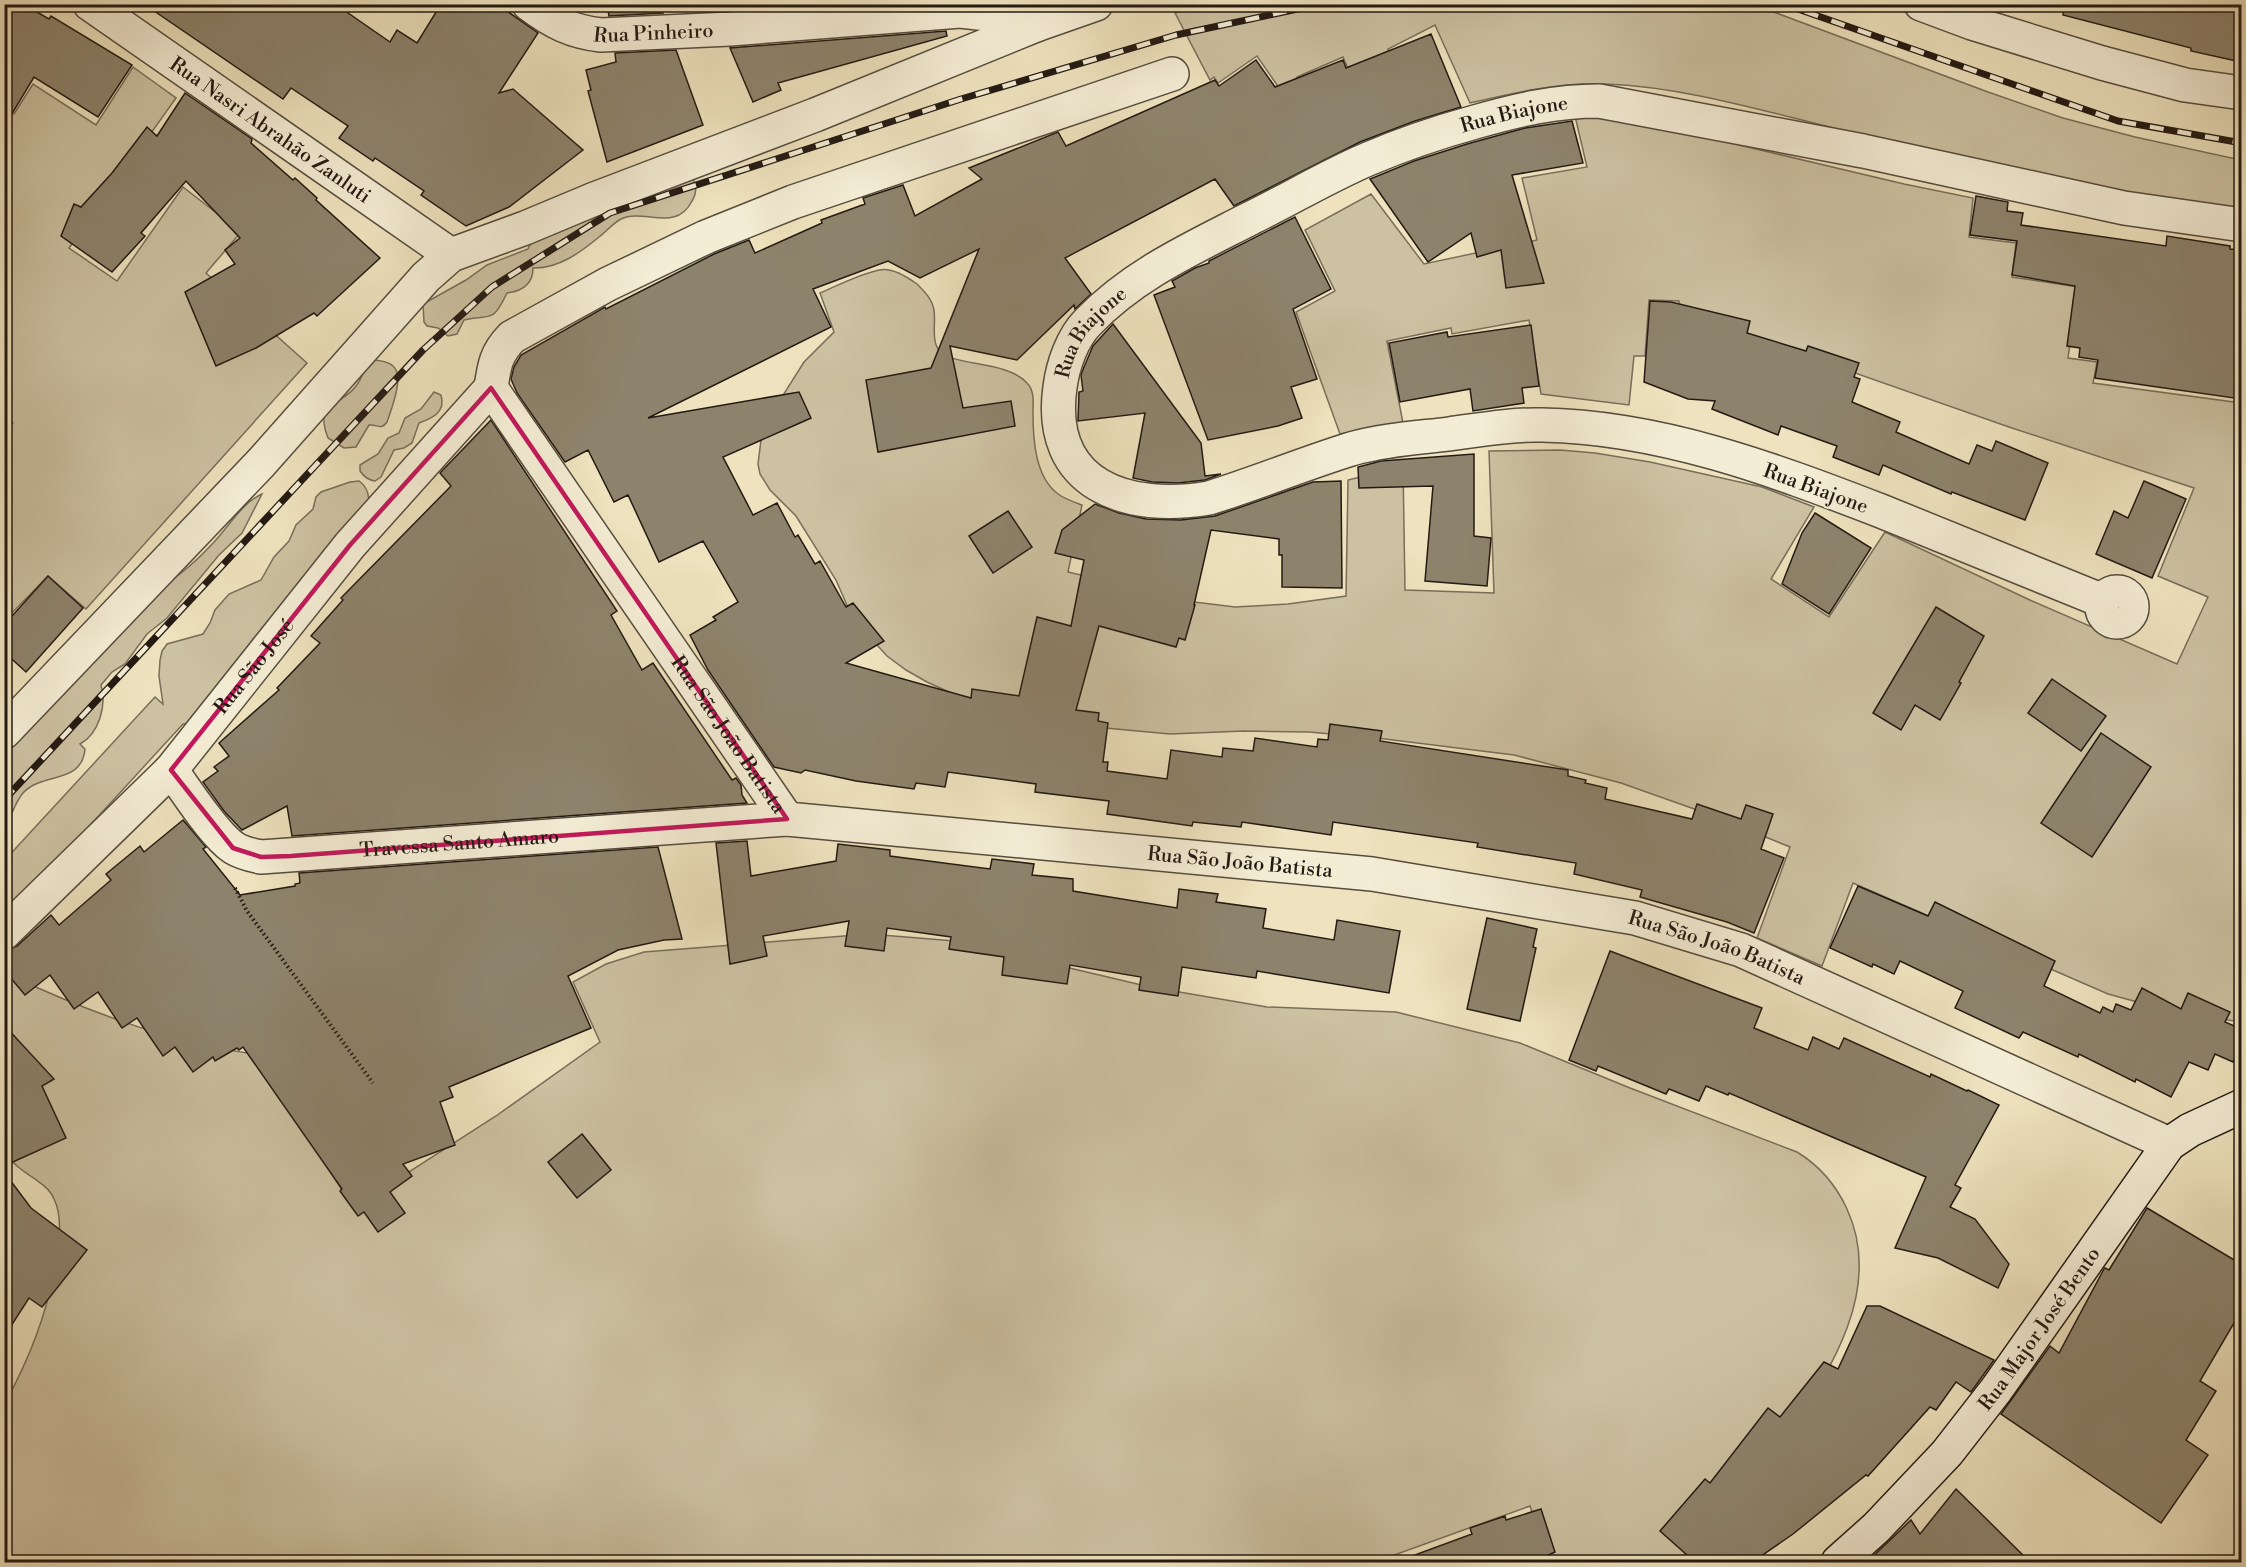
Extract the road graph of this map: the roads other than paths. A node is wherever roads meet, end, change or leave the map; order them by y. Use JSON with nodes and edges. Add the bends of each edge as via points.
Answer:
{"nodes":[{"id":1,"x":90,"y":4,"type":"edge"},
{"id":2,"x":530,"y":4,"type":"edge"},
{"id":3,"x":1096,"y":4,"type":"edge"},
{"id":4,"x":1921,"y":4,"type":"edge"},
{"id":5,"x":1036,"y":25,"type":"junction"},
{"id":6,"x":1172,"y":74,"type":"dead end"},
{"id":7,"x":2241,"y":93,"type":"edge"},
{"id":8,"x":2241,"y":225,"type":"edge"},
{"id":9,"x":451,"y":255,"type":"junction"},
{"id":10,"x":491,"y":388,"type":"junction"},
{"id":11,"x":2103,"y":601,"type":"dead end"},
{"id":12,"x":4,"y":732,"type":"edge"},
{"id":13,"x":171,"y":770,"type":"junction"},
{"id":14,"x":787,"y":819,"type":"junction"},
{"id":15,"x":4,"y":933,"type":"edge"},
{"id":16,"x":2241,"y":1106,"type":"edge"},
{"id":17,"x":2169,"y":1144,"type":"junction"},
{"id":18,"x":1838,"y":1563,"type":"edge"}],
"edges":[{"from":1,"to":9,"type":"street","name":"Rua Nasri Abrahão Zanluti"},
{"from":2,"to":5,"type":"street","name":"Rua Pinheiro","via":[[564,28],[601,35],[960,11]]},
{"from":3,"to":5,"type":"street"},
{"from":4,"to":7,"type":"street","via":[[2102,63],[2185,85]]},
{"from":5,"to":9,"type":"street"},
{"from":6,"to":10,"type":"street","via":[[793,202],[706,237],[608,284],[513,337],[501,348]]},
{"from":8,"to":11,"type":"street","name":"Rua Biajone","via":[[2124,208],[1599,101],[1565,102],[1514,110],[1367,159],[1163,263],[1124,289],[1086,323],[1069,353],[1061,380],[1058,426],[1063,441],[1074,461],[1096,484],[1123,496],[1156,502],[1209,498],[1353,449],[1404,439],[1541,425],[1585,428],[1652,436],[1780,473]]},
{"from":9,"to":12,"type":"street","via":[[426,276],[260,464]]},
{"from":10,"to":13,"type":"street","name":"Rua São José","via":[[350,545]]},
{"from":10,"to":14,"type":"street","name":"Rua São João Batista"},
{"from":13,"to":14,"type":"street","name":"Travessa Santo Amaro","via":[[222,838],[233,848],[261,857]]},
{"from":13,"to":15,"type":"street","name":"Rua São José"},
{"from":14,"to":17,"type":"street","name":"Rua São João Batista","via":[[1372,874],[1635,918],[1741,950]]},
{"from":16,"to":17,"type":"street","name":"Rua Major José Bento"},
{"from":17,"to":18,"type":"street","name":"Rua Major José Bento","via":[[1996,1390],[1947,1453]]}]}
